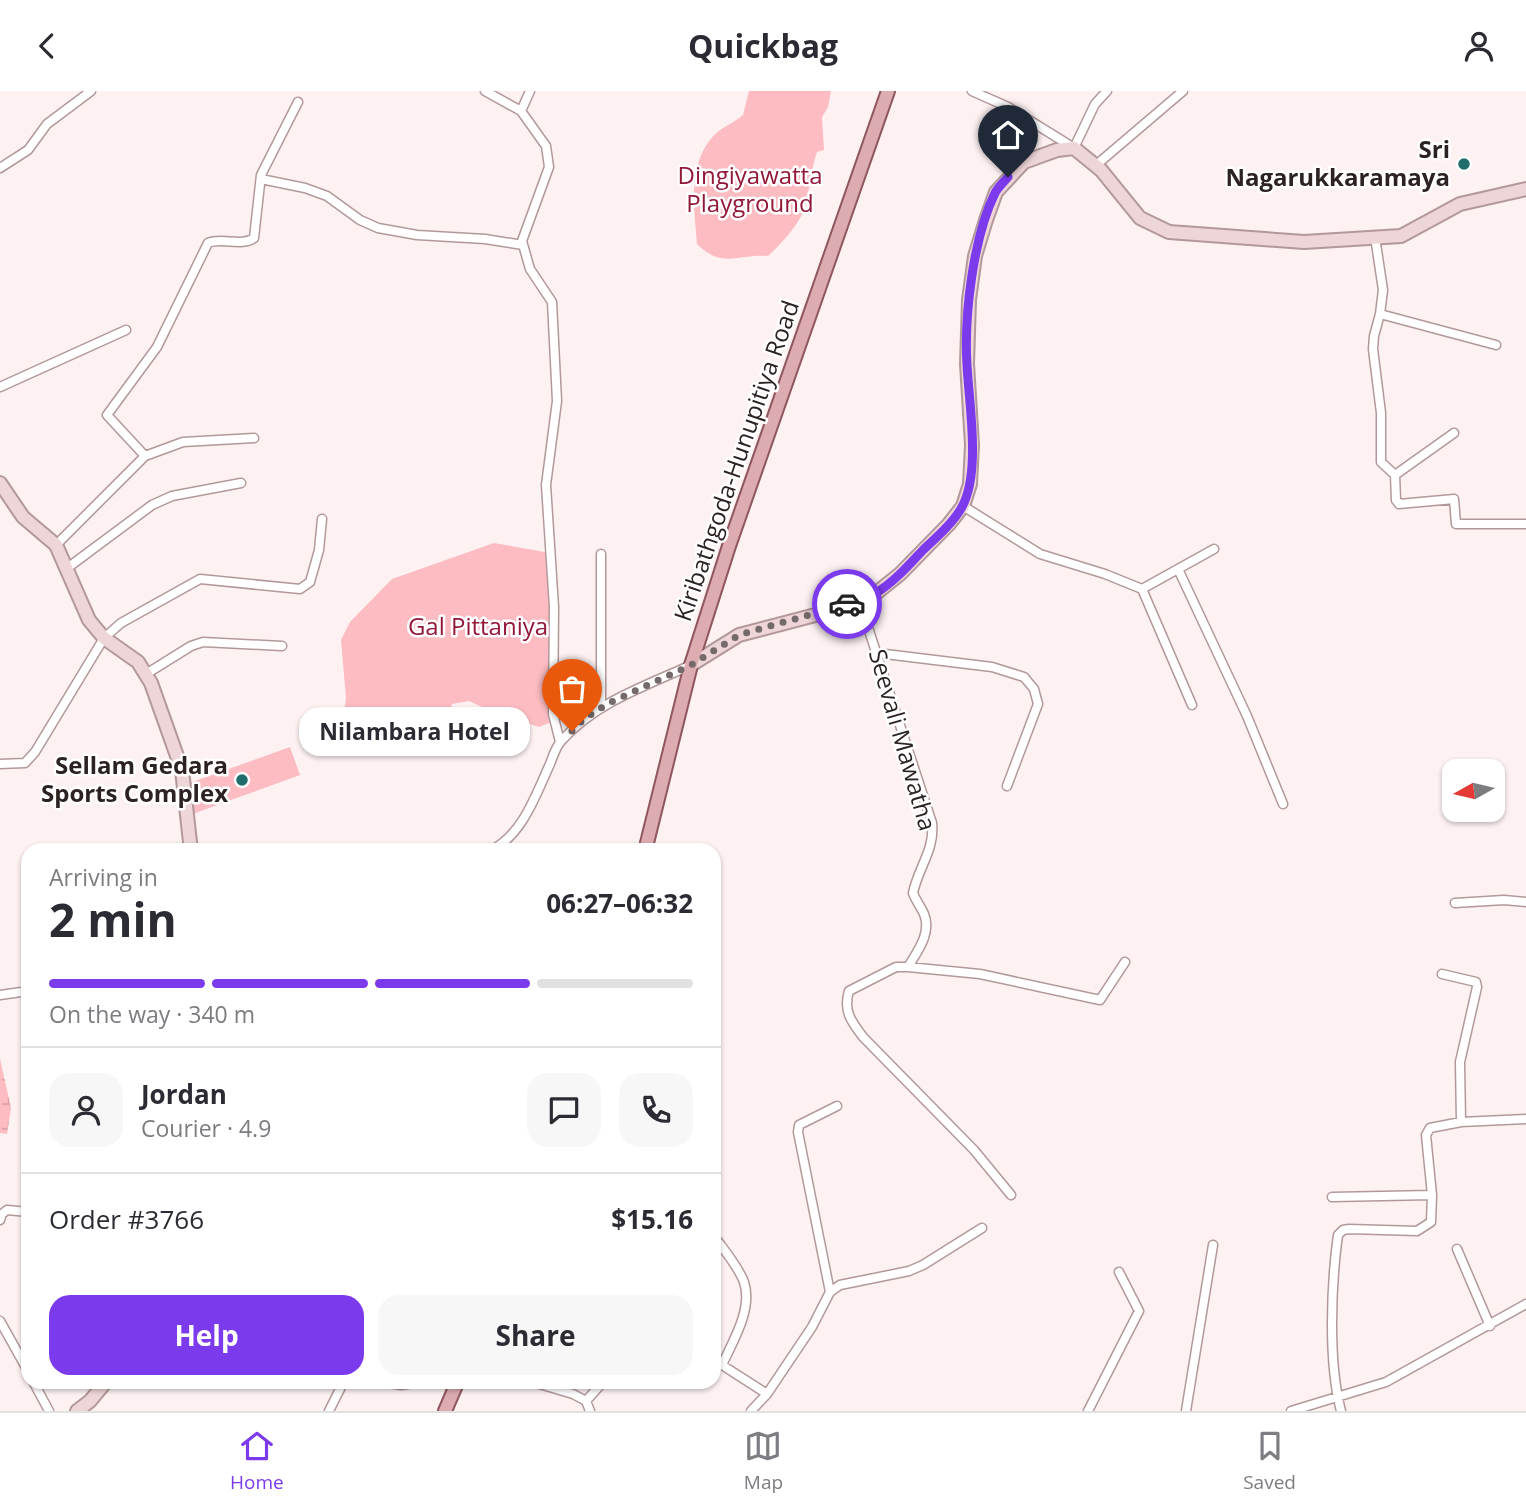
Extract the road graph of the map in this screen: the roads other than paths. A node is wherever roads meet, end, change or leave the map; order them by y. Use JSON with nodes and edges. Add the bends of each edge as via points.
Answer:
{"nodes":[{"id":1,"x":91,"y":91,"type":"edge"},
{"id":2,"x":485,"y":91,"type":"edge"},
{"id":3,"x":530,"y":91,"type":"edge"},
{"id":4,"x":888,"y":91,"type":"edge"},
{"id":5,"x":972,"y":91,"type":"edge"},
{"id":6,"x":1107,"y":91,"type":"edge"},
{"id":7,"x":1183,"y":91,"type":"edge"},
{"id":8,"x":298,"y":102,"type":"dead end"},
{"id":9,"x":521,"y":111,"type":"junction"},
{"id":10,"x":1074,"y":148,"type":"junction"},
{"id":11,"x":1096,"y":166,"type":"junction"},
{"id":12,"x":0,"y":168,"type":"edge"},
{"id":13,"x":261,"y":179,"type":"junction"},
{"id":14,"x":1526,"y":189,"type":"edge"},
{"id":15,"x":1375,"y":237,"type":"junction"},
{"id":16,"x":523,"y":245,"type":"junction"},
{"id":17,"x":1380,"y":314,"type":"junction"},
{"id":18,"x":126,"y":330,"type":"dead end"},
{"id":19,"x":1496,"y":345,"type":"dead end"},
{"id":20,"x":0,"y":387,"type":"edge"},
{"id":21,"x":1454,"y":433,"type":"dead end"},
{"id":22,"x":254,"y":438,"type":"dead end"},
{"id":23,"x":145,"y":456,"type":"junction"},
{"id":24,"x":1395,"y":475,"type":"junction"},
{"id":25,"x":241,"y":482,"type":"dead end"},
{"id":26,"x":1,"y":486,"type":"edge"},
{"id":27,"x":962,"y":506,"type":"junction"},
{"id":28,"x":322,"y":519,"type":"dead end"},
{"id":29,"x":1526,"y":524,"type":"edge"},
{"id":30,"x":56,"y":545,"type":"junction"},
{"id":31,"x":1213,"y":549,"type":"dead end"},
{"id":32,"x":601,"y":554,"type":"dead end"},
{"id":33,"x":66,"y":569,"type":"junction"},
{"id":34,"x":1178,"y":569,"type":"junction"},
{"id":35,"x":1142,"y":589,"type":"junction"},
{"id":36,"x":859,"y":600,"type":"junction"},
{"id":37,"x":104,"y":638,"type":"junction"},
{"id":38,"x":282,"y":646,"type":"dead end"},
{"id":39,"x":877,"y":653,"type":"junction"},
{"id":40,"x":691,"y":665,"type":"junction"},
{"id":41,"x":146,"y":674,"type":"junction"},
{"id":42,"x":1192,"y":705,"type":"dead end"},
{"id":43,"x":601,"y":708,"type":"junction"},
{"id":44,"x":560,"y":743,"type":"junction"},
{"id":45,"x":0,"y":764,"type":"edge"},
{"id":46,"x":1007,"y":786,"type":"dead end"},
{"id":47,"x":1283,"y":804,"type":"dead end"},
{"id":48,"x":190,"y":843,"type":"edge"},
{"id":49,"x":502,"y":843,"type":"edge"},
{"id":50,"x":647,"y":843,"type":"edge"},
{"id":51,"x":1526,"y":902,"type":"edge"},
{"id":52,"x":1455,"y":903,"type":"dead end"},
{"id":53,"x":1125,"y":962,"type":"dead end"},
{"id":54,"x":908,"y":967,"type":"junction"},
{"id":55,"x":1443,"y":974,"type":"dead end"},
{"id":56,"x":21,"y":992,"type":"edge"},
{"id":57,"x":0,"y":995,"type":"edge"},
{"id":58,"x":837,"y":1106,"type":"dead end"},
{"id":59,"x":1526,"y":1119,"type":"edge"},
{"id":60,"x":1461,"y":1122,"type":"junction"},
{"id":61,"x":1011,"y":1195,"type":"dead end"},
{"id":62,"x":1432,"y":1195,"type":"junction"},
{"id":63,"x":1332,"y":1196,"type":"dead end"},
{"id":64,"x":21,"y":1211,"type":"edge"},
{"id":65,"x":0,"y":1220,"type":"edge"},
{"id":66,"x":982,"y":1228,"type":"dead end"},
{"id":67,"x":1213,"y":1245,"type":"dead end"},
{"id":68,"x":721,"y":1247,"type":"edge"},
{"id":69,"x":1457,"y":1249,"type":"dead end"},
{"id":70,"x":1119,"y":1272,"type":"dead end"},
{"id":71,"x":830,"y":1293,"type":"junction"},
{"id":72,"x":1526,"y":1304,"type":"edge"},
{"id":73,"x":0,"y":1321,"type":"edge"},
{"id":74,"x":1490,"y":1326,"type":"junction"},
{"id":75,"x":21,"y":1358,"type":"edge"},
{"id":76,"x":37,"y":1389,"type":"edge"},
{"id":77,"x":100,"y":1389,"type":"edge"},
{"id":78,"x":340,"y":1389,"type":"edge"},
{"id":79,"x":454,"y":1389,"type":"edge"},
{"id":80,"x":556,"y":1389,"type":"edge"},
{"id":81,"x":597,"y":1389,"type":"edge"},
{"id":82,"x":767,"y":1394,"type":"junction"},
{"id":83,"x":1338,"y":1398,"type":"junction"},
{"id":84,"x":586,"y":1401,"type":"junction"},
{"id":85,"x":49,"y":1411,"type":"edge"},
{"id":86,"x":77,"y":1411,"type":"edge"},
{"id":87,"x":328,"y":1411,"type":"edge"},
{"id":88,"x":444,"y":1411,"type":"edge"},
{"id":89,"x":590,"y":1411,"type":"edge"},
{"id":90,"x":751,"y":1411,"type":"edge"},
{"id":91,"x":1087,"y":1411,"type":"edge"},
{"id":92,"x":1186,"y":1411,"type":"edge"},
{"id":93,"x":1291,"y":1411,"type":"edge"},
{"id":94,"x":1341,"y":1411,"type":"edge"}],
"edges":[{"from":1,"to":12,"type":"street","via":[[47,124],[28,150]]},
{"from":2,"to":9,"type":"street"},
{"from":3,"to":9,"type":"street"},
{"from":4,"to":40,"type":"main road","name":"Kiribathgoda-Hunupitiya Road"},
{"from":5,"to":10,"type":"street","via":[[1008,107]]},
{"from":6,"to":10,"type":"street","via":[[1095,104]]},
{"from":7,"to":11,"type":"street"},
{"from":8,"to":13,"type":"street"},
{"from":9,"to":16,"type":"street","via":[[546,146],[549,167]]},
{"from":10,"to":11,"type":"street"},
{"from":10,"to":27,"type":"street","via":[[1024,162],[996,192],[986,220],[969,300],[972,445],[970,484]]},
{"from":11,"to":15,"type":"street","via":[[1140,218],[1169,232],[1304,242]]},
{"from":13,"to":16,"type":"street","via":[[327,197],[378,228]]},
{"from":13,"to":23,"type":"street","via":[[254,238],[208,243],[157,347],[107,415]]},
{"from":14,"to":15,"type":"street","via":[[1460,204],[1401,236]]},
{"from":15,"to":17,"type":"street","via":[[1382,273]]},
{"from":16,"to":44,"type":"street","via":[[530,269],[552,302],[557,401],[546,485],[554,607],[553,714]]},
{"from":17,"to":19,"type":"street"},
{"from":17,"to":24,"type":"street","via":[[1373,349],[1381,462]]},
{"from":18,"to":20,"type":"street"},
{"from":21,"to":24,"type":"street"},
{"from":22,"to":23,"type":"street","via":[[183,442]]},
{"from":23,"to":30,"type":"street"},
{"from":24,"to":29,"type":"street","via":[[1399,503],[1454,499],[1456,524]]},
{"from":25,"to":33,"type":"street","via":[[172,496],[152,505]]},
{"from":26,"to":30,"type":"street","via":[[23,516]]},
{"from":27,"to":35,"type":"street","via":[[1040,554]]},
{"from":27,"to":36,"type":"street","via":[[900,574],[875,594]]},
{"from":28,"to":37,"type":"street","via":[[310,582],[300,589],[200,579],[121,623]]},
{"from":30,"to":33,"type":"street"},
{"from":31,"to":34,"type":"street"},
{"from":32,"to":43,"type":"street"},
{"from":33,"to":37,"type":"street","via":[[89,620]]},
{"from":34,"to":35,"type":"street"},
{"from":34,"to":47,"type":"street"},
{"from":35,"to":42,"type":"street"},
{"from":36,"to":39,"type":"street","name":"Seevali Mawatha"},
{"from":36,"to":40,"type":"street","via":[[739,635]]},
{"from":37,"to":41,"type":"street","via":[[138,662]]},
{"from":37,"to":45,"type":"street","via":[[35,753],[25,763]]},
{"from":38,"to":41,"type":"street","via":[[203,642]]},
{"from":39,"to":46,"type":"street","via":[[992,667],[1024,677],[1038,704]]},
{"from":39,"to":54,"type":"street","name":"Seevali Mawatha","via":[[933,832],[913,893],[927,926]]},
{"from":40,"to":43,"type":"street"},
{"from":40,"to":50,"type":"main road","name":"Kiribathgoda-Hunupitiya Road"},
{"from":41,"to":48,"type":"street","via":[[182,770]]},
{"from":43,"to":44,"type":"street"},
{"from":44,"to":49,"type":"street","via":[[530,807]]},
{"from":51,"to":52,"type":"street"},
{"from":53,"to":54,"type":"street","via":[[1100,1000],[980,974]]},
{"from":54,"to":61,"type":"street","via":[[896,967],[849,991],[848,1017]]},
{"from":55,"to":60,"type":"street","via":[[1476,982],[1477,987],[1460,1062]]},
{"from":56,"to":57,"type":"street"},
{"from":58,"to":71,"type":"street","via":[[799,1125],[798,1132]]},
{"from":59,"to":60,"type":"street"},
{"from":60,"to":62,"type":"street","via":[[1430,1128],[1426,1135]]},
{"from":62,"to":63,"type":"street"},
{"from":62,"to":83,"type":"street","via":[[1431,1222],[1425,1228],[1349,1229],[1338,1235],[1332,1317]]},
{"from":64,"to":65,"type":"street","via":[[7,1210]]},
{"from":66,"to":71,"type":"street","via":[[909,1271],[839,1285]]},
{"from":67,"to":92,"type":"street"},
{"from":68,"to":82,"type":"street","via":[[744,1283],[745,1303],[722,1365]]},
{"from":69,"to":74,"type":"street"},
{"from":70,"to":91,"type":"street","via":[[1139,1311]]},
{"from":71,"to":82,"type":"street"},
{"from":72,"to":74,"type":"street"},
{"from":73,"to":75,"type":"street"},
{"from":74,"to":83,"type":"street","via":[[1386,1382]]},
{"from":76,"to":85,"type":"street"},
{"from":77,"to":86,"type":"street"},
{"from":78,"to":87,"type":"street"},
{"from":79,"to":88,"type":"main road"},
{"from":80,"to":84,"type":"street"},
{"from":81,"to":84,"type":"street"},
{"from":82,"to":90,"type":"street"},
{"from":83,"to":93,"type":"street"},
{"from":83,"to":94,"type":"street"},
{"from":84,"to":89,"type":"street"}]}
